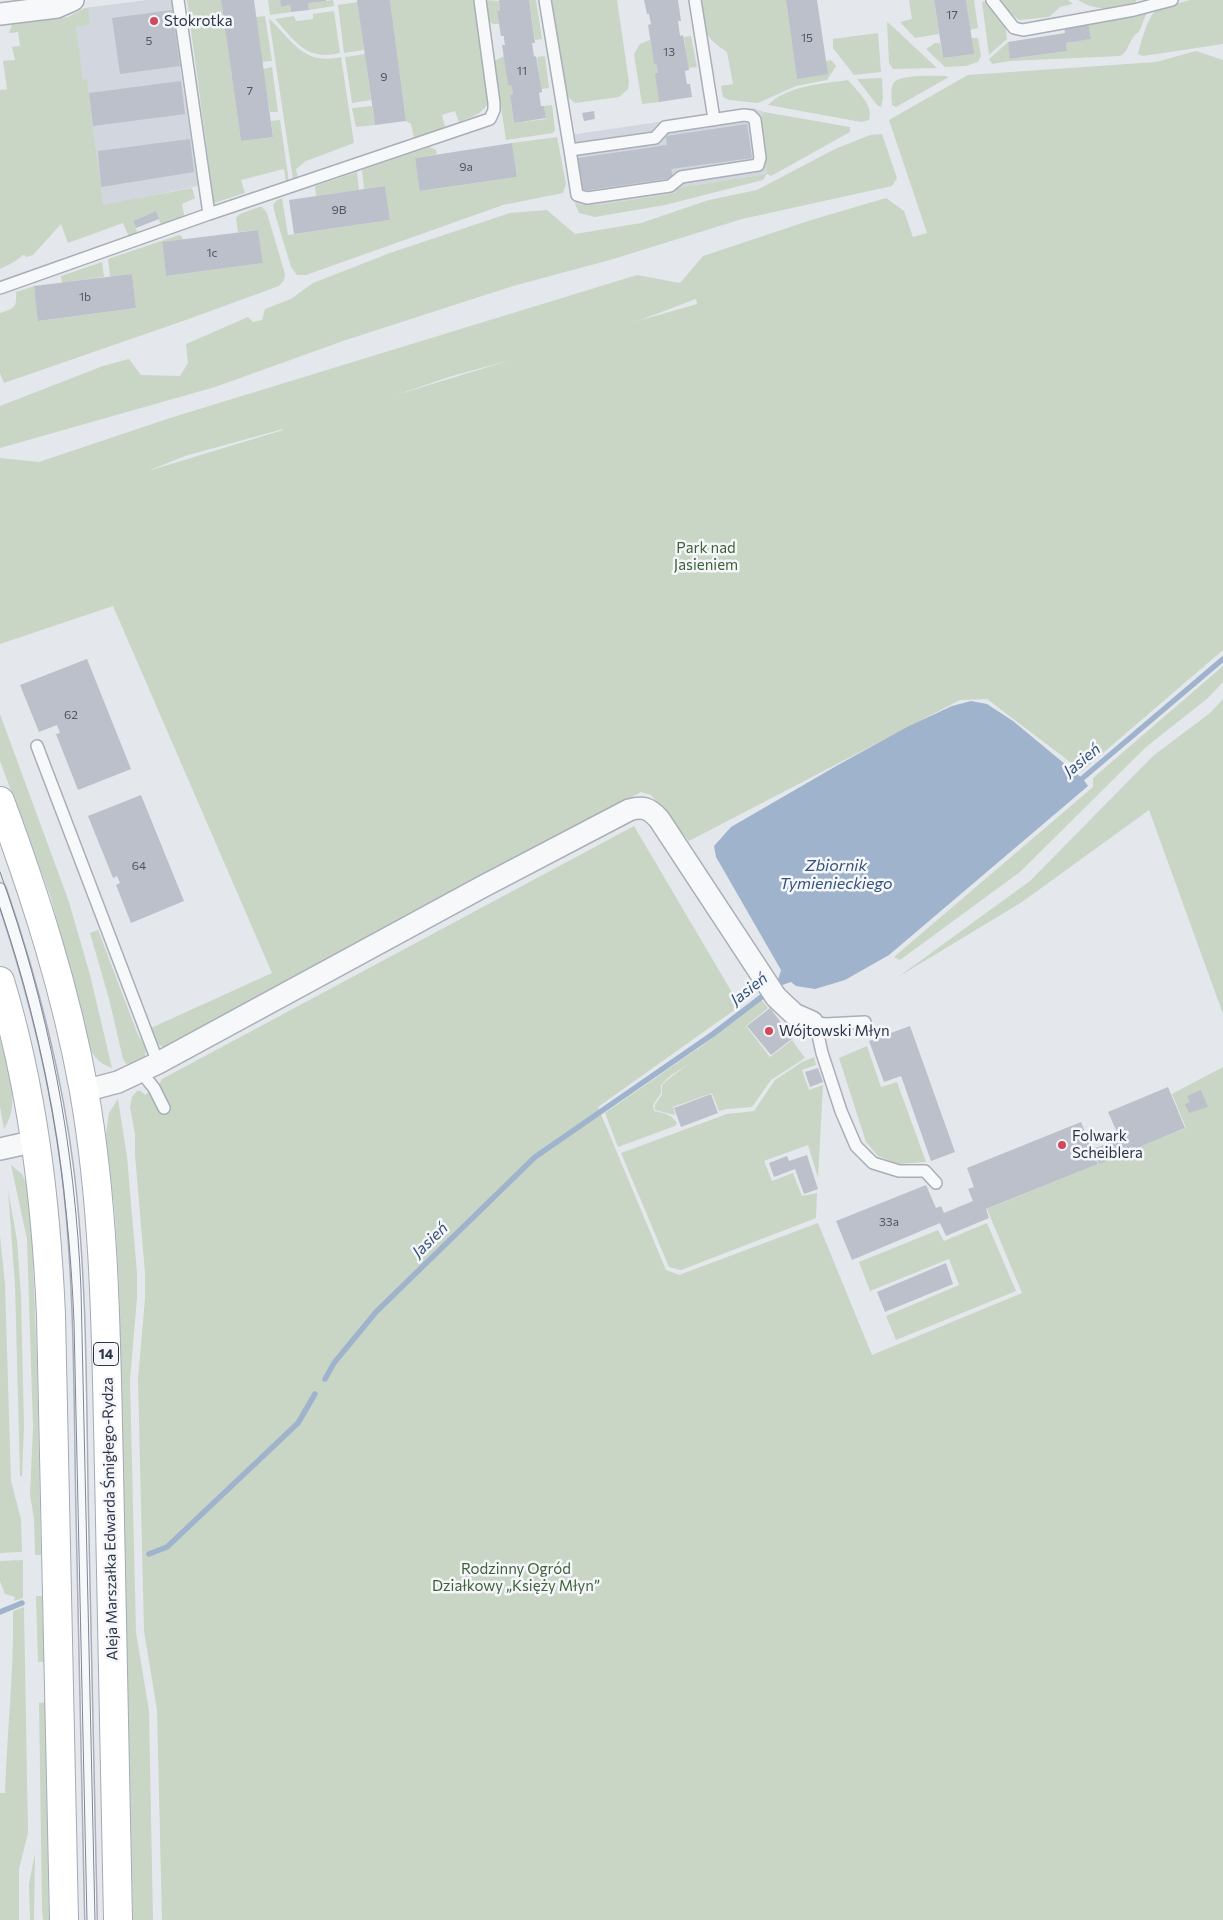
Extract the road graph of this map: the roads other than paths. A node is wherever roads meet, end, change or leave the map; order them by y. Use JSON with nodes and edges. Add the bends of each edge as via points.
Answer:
{"nodes":[{"id":1,"x":73,"y":0,"type":"edge"},
{"id":2,"x":178,"y":0,"type":"edge"},
{"id":3,"x":480,"y":0,"type":"edge"},
{"id":4,"x":545,"y":0,"type":"edge"},
{"id":5,"x":695,"y":0,"type":"edge"},
{"id":6,"x":992,"y":0,"type":"edge"},
{"id":7,"x":1172,"y":0,"type":"edge"},
{"id":8,"x":0,"y":14,"type":"edge"},
{"id":9,"x":714,"y":119,"type":"junction"},
{"id":10,"x":570,"y":150,"type":"junction"},
{"id":11,"x":210,"y":214,"type":"junction"},
{"id":12,"x":0,"y":288,"type":"edge"},
{"id":13,"x":37,"y":746,"type":"dead end"},
{"id":14,"x":0,"y":801,"type":"edge"},
{"id":15,"x":0,"y":889,"type":"edge"},
{"id":16,"x":0,"y":980,"type":"edge"},
{"id":17,"x":812,"y":1022,"type":"junction"},
{"id":18,"x":865,"y":1022,"type":"dead end"},
{"id":19,"x":150,"y":1068,"type":"junction"},
{"id":20,"x":84,"y":1092,"type":"junction"},
{"id":21,"x":164,"y":1108,"type":"dead end"},
{"id":22,"x":36,"y":1141,"type":"junction"},
{"id":23,"x":0,"y":1149,"type":"edge"},
{"id":24,"x":936,"y":1183,"type":"dead end"},
{"id":25,"x":64,"y":1920,"type":"edge"},
{"id":26,"x":91,"y":1920,"type":"edge"},
{"id":27,"x":118,"y":1920,"type":"edge"}],
"edges":[{"from":1,"to":8,"type":"street","via":[[57,7]]},
{"from":2,"to":11,"type":"lane"},
{"from":3,"to":11,"type":"lane","via":[[494,102],[490,119]]},
{"from":4,"to":10,"type":"lane"},
{"from":5,"to":9,"type":"lane"},
{"from":6,"to":7,"type":"lane","via":[[1014,28],[1023,30]]},
{"from":9,"to":10,"type":"lane","via":[[665,127],[655,138]]},
{"from":9,"to":10,"type":"lane","via":[[751,116],[755,120],[758,165],[681,177],[670,186],[582,198],[577,195]]},
{"from":11,"to":12,"type":"lane"},
{"from":13,"to":19,"type":"lane"},
{"from":14,"to":20,"type":"main road","name":"Aleja Marszałka Edwarda Śmigłego-Rydza","number":"14","via":[[37,905]]},
{"from":15,"to":26,"type":"lane","via":[[45,1043],[61,1127],[73,1219]]},
{"from":16,"to":22,"type":"main road"},
{"from":17,"to":18,"type":"lane"},
{"from":17,"to":19,"type":"street","via":[[794,1014],[771,989],[659,819],[645,807],[637,807],[482,886]]},
{"from":17,"to":24,"type":"lane","via":[[856,1146],[873,1163],[899,1170],[925,1171]]},
{"from":19,"to":20,"type":"street"},
{"from":19,"to":21,"type":"lane","via":[[154,1088]]},
{"from":20,"to":27,"type":"main road","name":"Aleja Marszałka Edwarda Śmigłego-Rydza","number":"14","via":[[96,1178],[104,1274]]},
{"from":22,"to":23,"type":"street"},
{"from":22,"to":25,"type":"main road","via":[[51,1315]]}]}
